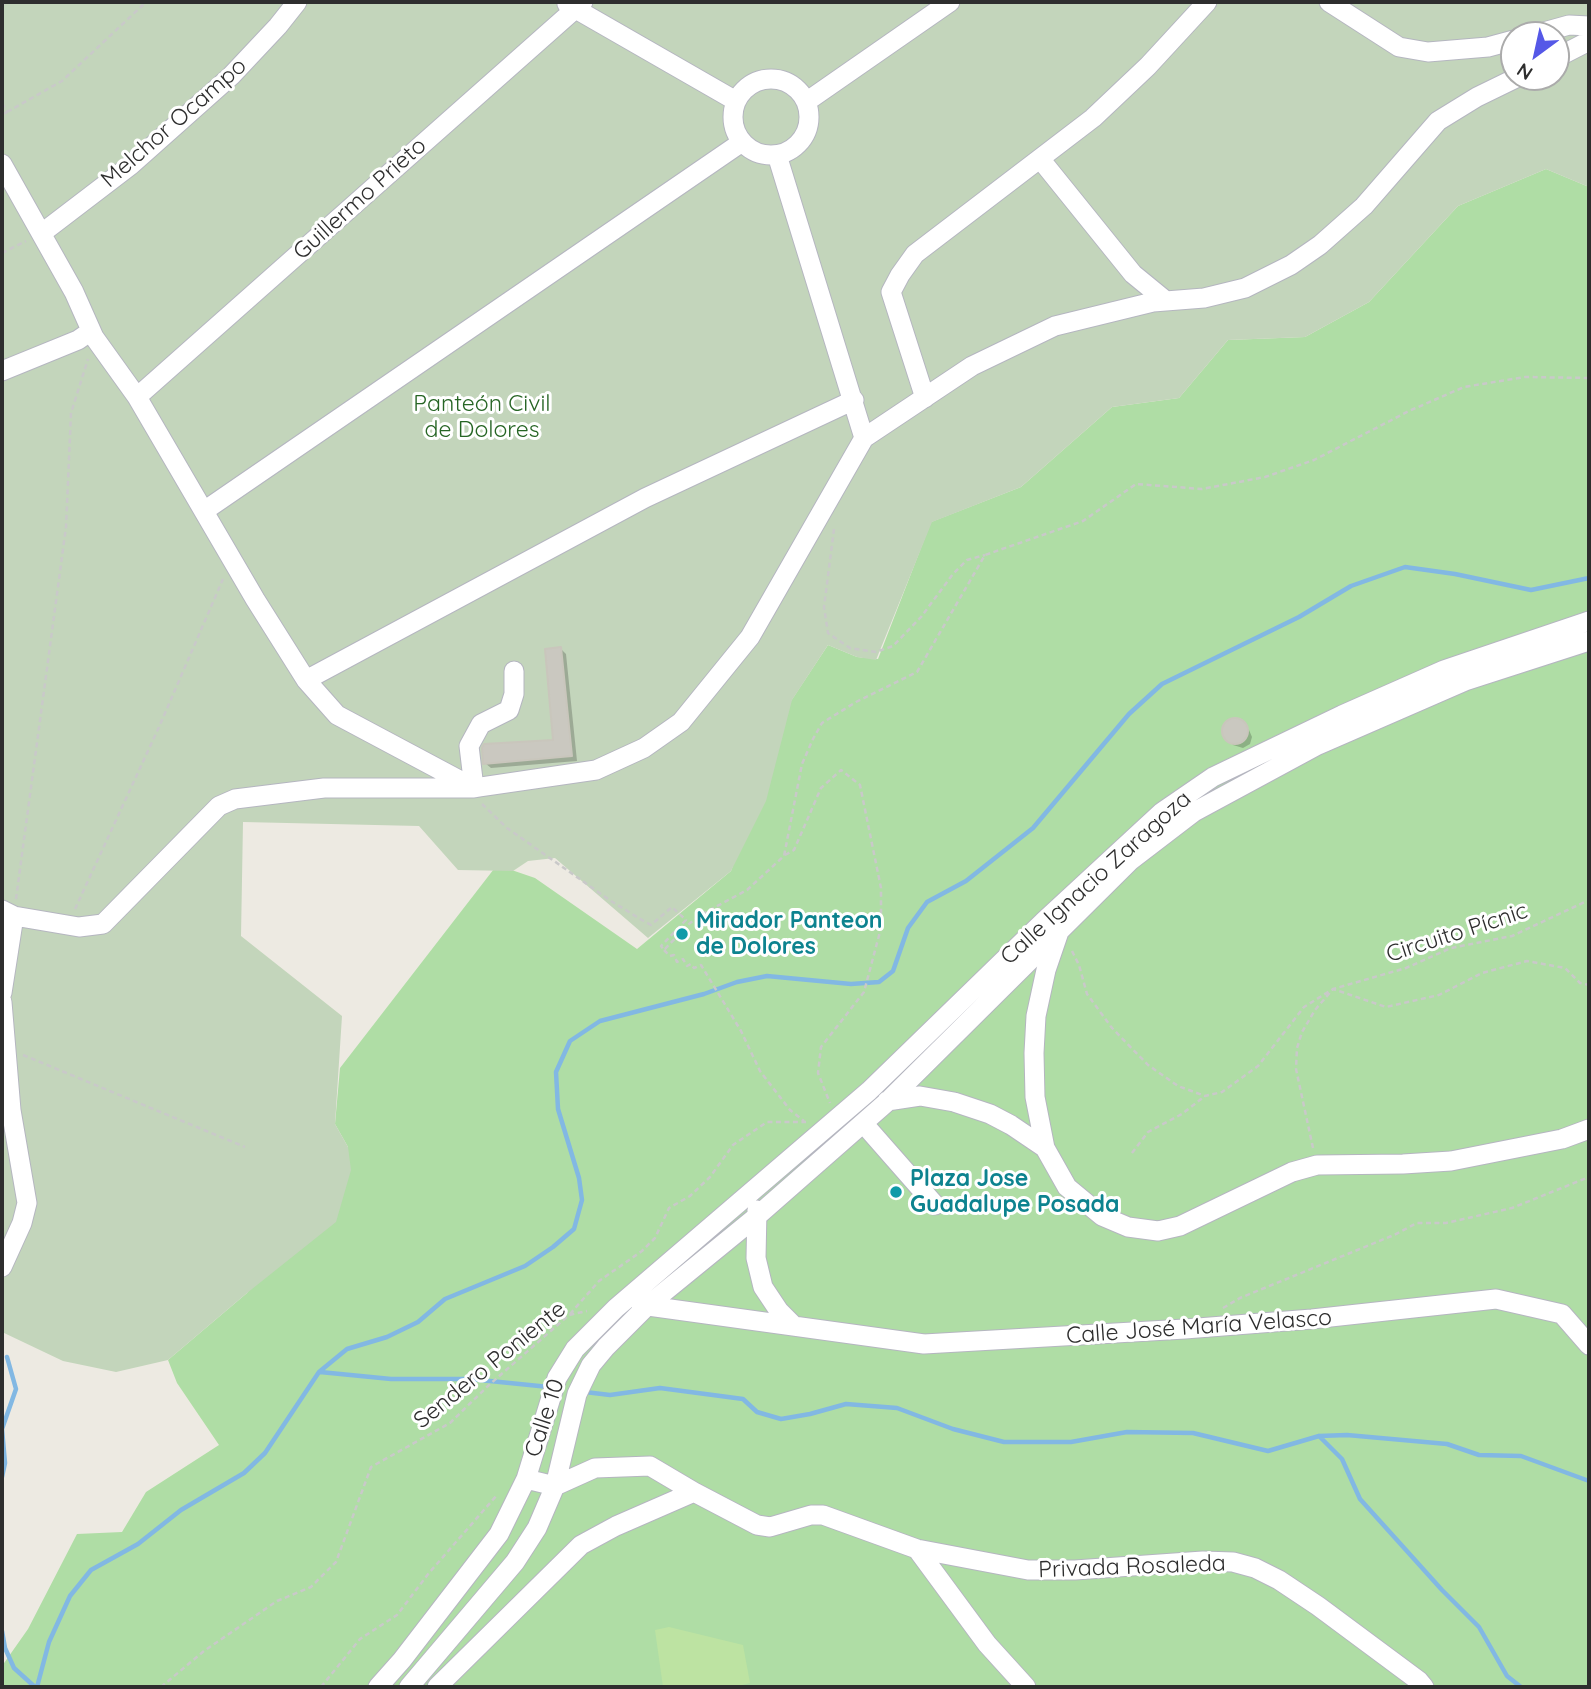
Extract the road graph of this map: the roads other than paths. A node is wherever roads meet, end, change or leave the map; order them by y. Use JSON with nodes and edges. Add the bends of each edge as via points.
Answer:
{"nodes":[{"id":1,"x":297,"y":2,"type":"edge"},
{"id":2,"x":950,"y":2,"type":"edge"},
{"id":3,"x":1207,"y":2,"type":"edge"},
{"id":4,"x":1328,"y":2,"type":"edge"},
{"id":5,"x":574,"y":4,"type":"edge"},
{"id":6,"x":1570,"y":25,"type":"edge"},
{"id":7,"x":1589,"y":26,"type":"edge"},
{"id":8,"x":1589,"y":41,"type":"edge"},
{"id":9,"x":1500,"y":44,"type":"edge"},
{"id":10,"x":1570,"y":51,"type":"edge"},
{"id":11,"x":1500,"y":86,"type":"edge"},
{"id":12,"x":736,"y":101,"type":"junction"},
{"id":13,"x":806,"y":102,"type":"junction"},
{"id":14,"x":742,"y":142,"type":"junction"},
{"id":15,"x":777,"y":155,"type":"junction"},
{"id":16,"x":1041,"y":160,"type":"junction"},
{"id":17,"x":2,"y":164,"type":"edge"},
{"id":18,"x":42,"y":233,"type":"junction"},
{"id":19,"x":1166,"y":301,"type":"junction"},
{"id":20,"x":93,"y":336,"type":"junction"},
{"id":21,"x":2,"y":371,"type":"edge"},
{"id":22,"x":137,"y":397,"type":"junction"},
{"id":23,"x":925,"y":398,"type":"junction"},
{"id":24,"x":854,"y":400,"type":"junction"},
{"id":25,"x":864,"y":438,"type":"junction"},
{"id":26,"x":204,"y":511,"type":"junction"},
{"id":27,"x":1589,"y":621,"type":"edge"},
{"id":28,"x":1589,"y":641,"type":"edge"},
{"id":29,"x":513,"y":671,"type":"dead end"},
{"id":30,"x":306,"y":680,"type":"junction"},
{"id":31,"x":474,"y":788,"type":"junction"},
{"id":32,"x":8,"y":913,"type":"edge"},
{"id":33,"x":1060,"y":928,"type":"junction"},
{"id":34,"x":2,"y":993,"type":"edge"},
{"id":35,"x":2,"y":1002,"type":"edge"},
{"id":36,"x":869,"y":1091,"type":"junction"},
{"id":37,"x":887,"y":1102,"type":"junction"},
{"id":38,"x":863,"y":1123,"type":"junction"},
{"id":39,"x":1589,"y":1129,"type":"edge"},
{"id":40,"x":1045,"y":1148,"type":"junction"},
{"id":41,"x":758,"y":1188,"type":"junction"},
{"id":42,"x":934,"y":1205,"type":"dead end"},
{"id":43,"x":756,"y":1217,"type":"junction"},
{"id":44,"x":2,"y":1267,"type":"edge"},
{"id":45,"x":620,"y":1306,"type":"junction"},
{"id":46,"x":647,"y":1306,"type":"junction"},
{"id":47,"x":794,"y":1326,"type":"junction"},
{"id":48,"x":1589,"y":1345,"type":"edge"},
{"id":49,"x":526,"y":1479,"type":"junction"},
{"id":50,"x":555,"y":1486,"type":"junction"},
{"id":51,"x":694,"y":1492,"type":"junction"},
{"id":52,"x":918,"y":1549,"type":"junction"},
{"id":53,"x":378,"y":1687,"type":"edge"},
{"id":54,"x":409,"y":1687,"type":"edge"},
{"id":55,"x":437,"y":1687,"type":"edge"},
{"id":56,"x":1027,"y":1687,"type":"edge"},
{"id":57,"x":1423,"y":1687,"type":"edge"}],
"edges":[{"from":1,"to":18,"type":"street","name":"Melchor Ocampo","via":[[231,76],[131,165]]},
{"from":2,"to":13,"type":"street"},
{"from":3,"to":16,"type":"street","via":[[1148,66]]},
{"from":4,"to":9,"type":"street","via":[[1399,47],[1428,52]]},
{"from":5,"to":12,"type":"street"},
{"from":5,"to":22,"type":"street","name":"Guillermo Prieto"},
{"from":6,"to":7,"type":"street"},
{"from":8,"to":10,"type":"street"},
{"from":11,"to":19,"type":"street","via":[[1438,121],[1364,206],[1291,265],[1245,288]]},
{"from":12,"to":13,"type":"street","via":[[750,85],[771,79],[793,85]]},
{"from":12,"to":14,"type":"street","via":[[733,122]]},
{"from":13,"to":15,"type":"street","via":[[809,125],[805,136]]},
{"from":14,"to":15,"type":"street","via":[[764,155]]},
{"from":14,"to":26,"type":"street"},
{"from":15,"to":24,"type":"street"},
{"from":16,"to":19,"type":"street","via":[[1133,274]]},
{"from":16,"to":23,"type":"street","via":[[915,254],[891,292]]},
{"from":17,"to":18,"type":"street"},
{"from":18,"to":20,"type":"street"},
{"from":19,"to":23,"type":"street","via":[[1055,326],[972,366]]},
{"from":20,"to":21,"type":"street"},
{"from":20,"to":22,"type":"street"},
{"from":22,"to":26,"type":"street"},
{"from":23,"to":25,"type":"street"},
{"from":24,"to":25,"type":"street"},
{"from":24,"to":30,"type":"street","via":[[645,498]]},
{"from":25,"to":31,"type":"street","via":[[750,637],[681,722],[643,748],[596,770]]},
{"from":26,"to":30,"type":"street"},
{"from":27,"to":36,"type":"street","name":"Calle Ignacio Zaragoza","via":[[1444,670],[1213,777],[1162,813]]},
{"from":28,"to":33,"type":"street","name":"Calle Ignacio Zaragoza","via":[[1465,681],[1318,745],[1163,834]]},
{"from":29,"to":31,"type":"street","via":[[509,710],[481,724],[469,746]]},
{"from":30,"to":31,"type":"street","via":[[337,715]]},
{"from":31,"to":32,"type":"street","via":[[324,788],[235,799],[219,806],[103,923],[79,927]]},
{"from":32,"to":34,"type":"street"},
{"from":33,"to":37,"type":"street","name":"Calle Ignacio Zaragoza"},
{"from":33,"to":40,"type":"street","name":"Calle Ignacio Zaragoza","via":[[1036,1016],[1035,1097]]},
{"from":35,"to":44,"type":"street","via":[[11,1110],[27,1203]]},
{"from":36,"to":37,"type":"street"},
{"from":36,"to":41,"type":"street","name":"Calle Ignacio Zaragoza","via":[[836,1119],[810,1130]]},
{"from":37,"to":38,"type":"street","name":"Calle Ignacio Zaragoza"},
{"from":37,"to":40,"type":"street","name":"Calle Ignacio Zaragoza","via":[[920,1096],[954,1102],[990,1114]]},
{"from":38,"to":42,"type":"street"},
{"from":38,"to":43,"type":"street","name":"Calle Ignacio Zaragoza"},
{"from":39,"to":40,"type":"street","name":"Calle Ignacio Zaragoza","via":[[1562,1139],[1451,1161],[1317,1165],[1292,1172],[1180,1226],[1158,1231],[1128,1227],[1102,1216],[1067,1187]]},
{"from":41,"to":43,"type":"street"},
{"from":41,"to":45,"type":"street","name":"Calle 10"},
{"from":43,"to":46,"type":"street","name":"Calle 10"},
{"from":43,"to":47,"type":"street","via":[[756,1258],[763,1287]]},
{"from":45,"to":46,"type":"street","name":"Calle José María Velasco"},
{"from":45,"to":49,"type":"street","name":"Calle 10","via":[[575,1349],[553,1387]]},
{"from":46,"to":47,"type":"street","name":"Calle José María Velasco"},
{"from":46,"to":50,"type":"street","name":"Calle 10","via":[[606,1347],[580,1387]]},
{"from":47,"to":48,"type":"street","name":"Calle José María Velasco","via":[[924,1344],[1113,1335],[1496,1299],[1562,1314]]},
{"from":49,"to":50,"type":"street"},
{"from":49,"to":53,"type":"street","name":"Calle 10","via":[[499,1534]]},
{"from":50,"to":51,"type":"street","name":"Privada Rosaleda","via":[[595,1468],[650,1466]]},
{"from":50,"to":54,"type":"street","name":"Calle 10","via":[[537,1528],[515,1562]]},
{"from":51,"to":52,"type":"street","name":"Privada Rosaleda","via":[[757,1525],[771,1527],[823,1515]]},
{"from":51,"to":55,"type":"street","via":[[581,1545]]},
{"from":52,"to":56,"type":"street","via":[[987,1644]]},
{"from":52,"to":57,"type":"street","name":"Privada Rosaleda","via":[[1028,1570],[1203,1561],[1255,1568],[1329,1615]]}]}
